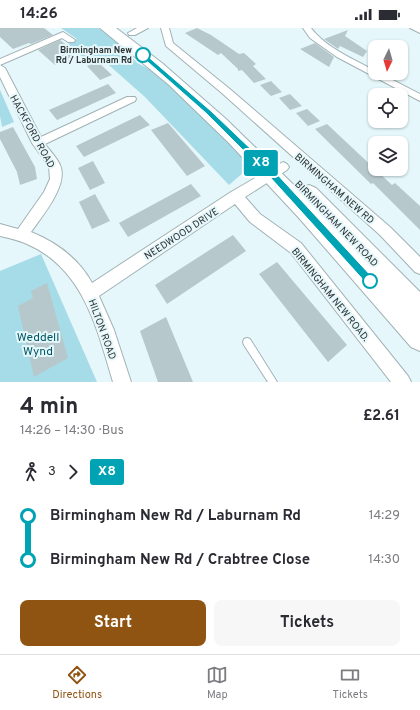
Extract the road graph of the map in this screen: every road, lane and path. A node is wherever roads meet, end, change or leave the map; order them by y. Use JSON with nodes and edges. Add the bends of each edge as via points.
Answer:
{"nodes":[{"id":1,"x":165,"y":28,"type":"edge"},
{"id":2,"x":307,"y":28,"type":"edge"},
{"id":3,"x":414,"y":28,"type":"edge"},
{"id":4,"x":126,"y":31,"type":"edge"},
{"id":5,"x":420,"y":31,"type":"edge"},
{"id":6,"x":71,"y":40,"type":"dead end"},
{"id":7,"x":0,"y":62,"type":"edge"},
{"id":8,"x":0,"y":68,"type":"edge"},
{"id":9,"x":132,"y":98,"type":"dead end"},
{"id":10,"x":420,"y":98,"type":"edge"},
{"id":11,"x":38,"y":143,"type":"junction"},
{"id":12,"x":278,"y":170,"type":"junction"},
{"id":13,"x":236,"y":196,"type":"junction"},
{"id":14,"x":0,"y":230,"type":"edge"},
{"id":15,"x":22,"y":235,"type":"junction"},
{"id":16,"x":420,"y":266,"type":"edge"},
{"id":17,"x":90,"y":293,"type":"junction"},
{"id":18,"x":420,"y":310,"type":"edge"},
{"id":19,"x":420,"y":338,"type":"edge"},
{"id":20,"x":247,"y":342,"type":"dead end"},
{"id":21,"x":122,"y":382,"type":"edge"},
{"id":22,"x":273,"y":382,"type":"edge"},
{"id":23,"x":402,"y":382,"type":"edge"}],
"edges":[{"from":1,"to":16,"type":"street","name":"BIRMINGHAM NEW RD","via":[[169,44],[385,231]]},
{"from":2,"to":10,"type":"street","via":[[313,38],[332,50]]},
{"from":3,"to":5,"type":"street"},
{"from":4,"to":12,"type":"highway","name":"BIRMINGHAM NEW ROAD","via":[[209,112]]},
{"from":6,"to":7,"type":"street","via":[[63,35]]},
{"from":8,"to":11,"type":"street","name":"HACKFORD ROAD"},
{"from":9,"to":11,"type":"street"},
{"from":11,"to":15,"type":"street","name":"HACKFORD ROAD","via":[[55,166],[56,179],[49,195]]},
{"from":12,"to":13,"type":"street","name":"NEEDWOOD DRIVE"},
{"from":12,"to":18,"type":"highway","name":"BIRMINGHAM NEW ROAD"},
{"from":12,"to":19,"type":"highway","name":"BIRMINGHAM NEW ROAD","via":[[326,231]]},
{"from":13,"to":17,"type":"street","name":"NEEDWOOD DRIVE"},
{"from":13,"to":23,"type":"street","name":"BIRMINGHAM NEW ROAD.","via":[[255,218],[296,248]]},
{"from":14,"to":15,"type":"street","name":"HILTON ROAD"},
{"from":15,"to":17,"type":"street","name":"HILTON ROAD","via":[[65,259]]},
{"from":17,"to":21,"type":"street","name":"HILTON ROAD","via":[[104,325]]},
{"from":20,"to":22,"type":"lane"}]}
